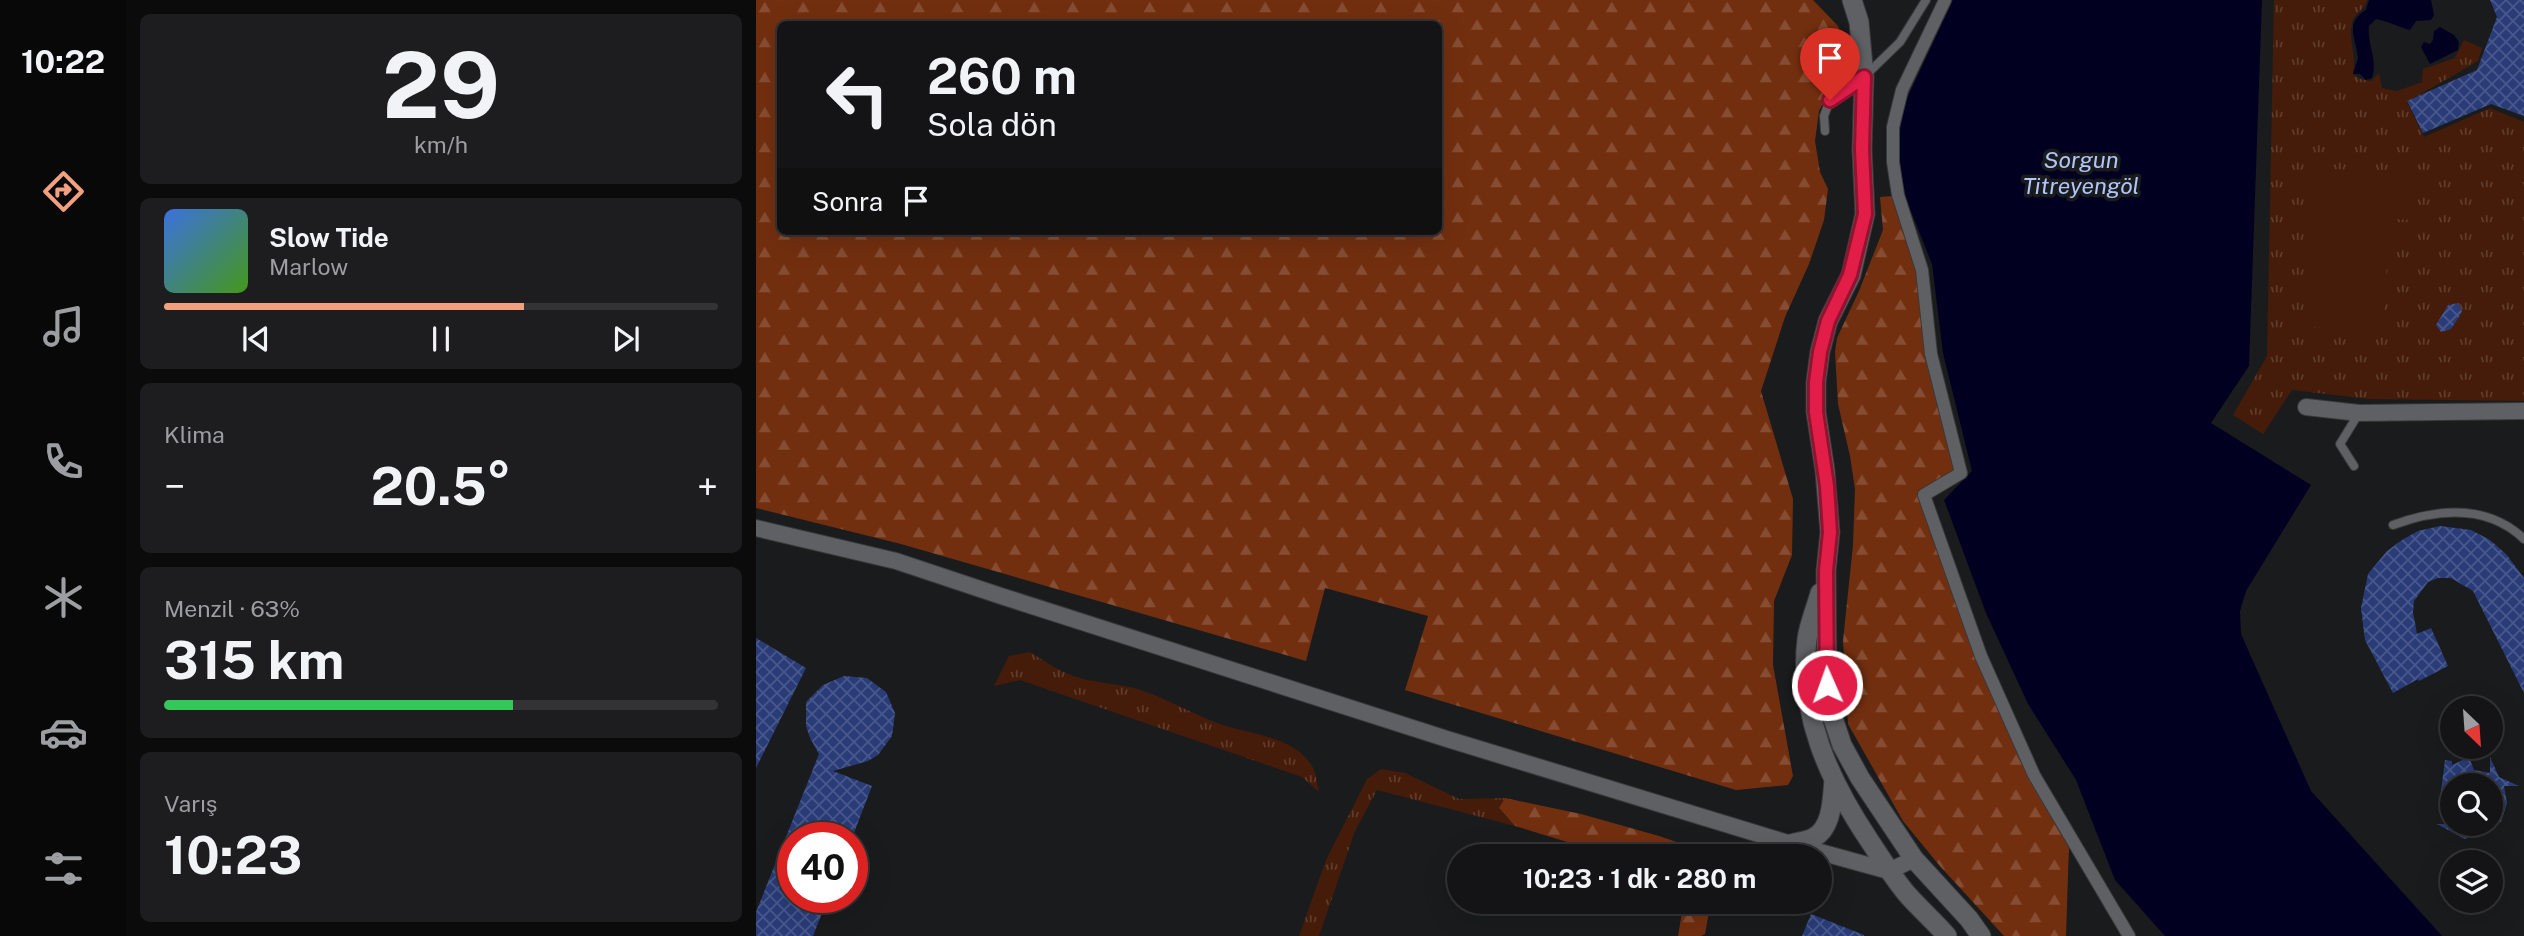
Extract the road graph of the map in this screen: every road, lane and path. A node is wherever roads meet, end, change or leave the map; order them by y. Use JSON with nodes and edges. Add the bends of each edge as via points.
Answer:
{"nodes":[{"id":1,"x":1926,"y":0,"type":"edge"},
{"id":2,"x":1945,"y":0,"type":"edge"},
{"id":3,"x":1855,"y":2,"type":"edge"},
{"id":4,"x":1864,"y":77,"type":"junction"},
{"id":5,"x":1825,"y":131,"type":"dead end"},
{"id":6,"x":2306,"y":407,"type":"dead end"},
{"id":7,"x":2524,"y":411,"type":"edge"},
{"id":8,"x":2359,"y":413,"type":"junction"},
{"id":9,"x":2354,"y":466,"type":"dead end"},
{"id":10,"x":2393,"y":524,"type":"dead end"},
{"id":11,"x":756,"y":528,"type":"edge"},
{"id":12,"x":2524,"y":539,"type":"edge"},
{"id":13,"x":1826,"y":571,"type":"junction"},
{"id":14,"x":1834,"y":780,"type":"junction"},
{"id":15,"x":1791,"y":844,"type":"joint"},
{"id":16,"x":1832,"y":855,"type":"edge"},
{"id":17,"x":1914,"y":859,"type":"junction"},
{"id":18,"x":1889,"y":871,"type":"junction"},
{"id":19,"x":1947,"y":936,"type":"edge"},
{"id":20,"x":1981,"y":936,"type":"edge"},
{"id":21,"x":2129,"y":936,"type":"edge"}],
"edges":[{"from":1,"to":4,"type":"lane","via":[[1900,42]]},
{"from":2,"to":21,"type":"street","via":[[1902,90],[1893,127],[1898,195],[1922,270],[1931,354],[1961,473],[1924,495],[1981,656],[2034,775]]},
{"from":3,"to":4,"type":"street"},
{"from":4,"to":5,"type":"lane","via":[[1830,100]]},
{"from":4,"to":13,"type":"street","via":[[1865,214],[1850,275],[1828,321],[1816,382],[1830,532]]},
{"from":6,"to":8,"type":"street"},
{"from":7,"to":8,"type":"street"},
{"from":8,"to":9,"type":"lane","via":[[2340,444]]},
{"from":10,"to":12,"type":"lane","via":[[2430,514],[2466,513],[2493,519]]},
{"from":11,"to":15,"type":"street","via":[[896,561],[1434,735]]},
{"from":13,"to":14,"type":"street","via":[[1808,637],[1806,666],[1818,744]]},
{"from":13,"to":17,"type":"street","via":[[1827,685],[1832,715],[1860,778]]},
{"from":14,"to":15,"type":"street","via":[[1825,826],[1815,837]]},
{"from":14,"to":18,"type":"street"},
{"from":16,"to":18,"type":"street"},
{"from":17,"to":18,"type":"street"},
{"from":17,"to":20,"type":"street"},
{"from":18,"to":19,"type":"street"}]}
